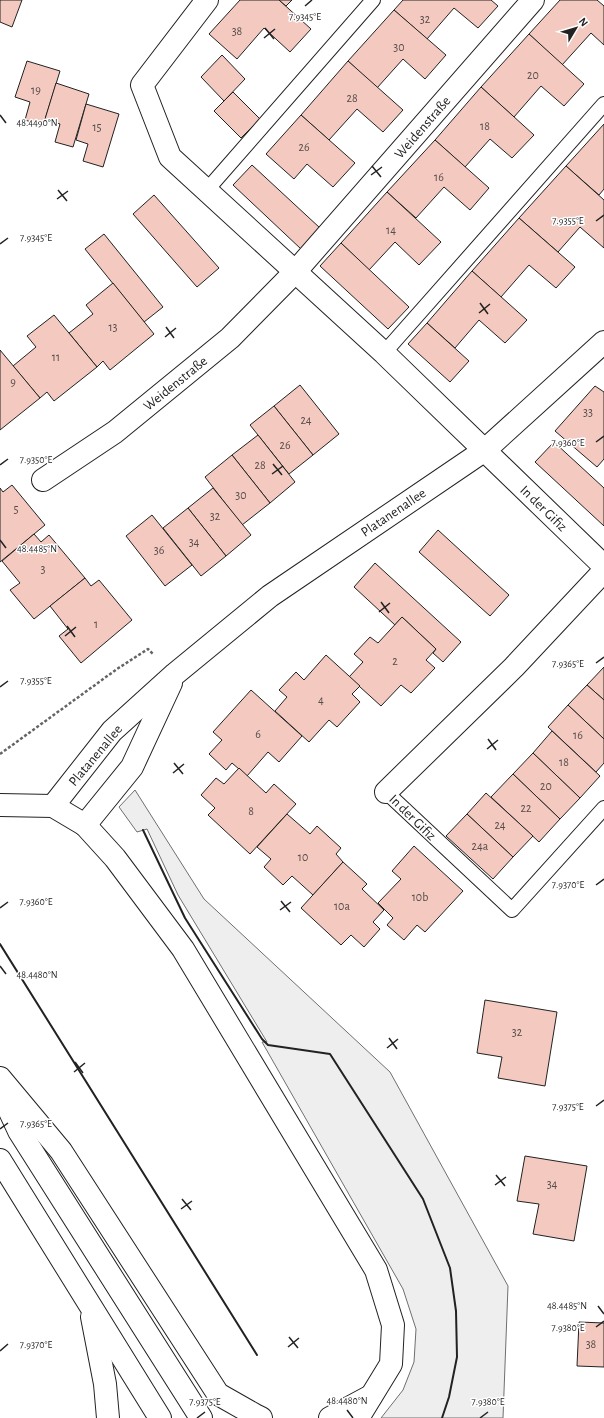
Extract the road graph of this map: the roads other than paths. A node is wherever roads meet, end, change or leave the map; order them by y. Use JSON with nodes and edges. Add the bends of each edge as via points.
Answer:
{"nodes":[{"id":1,"x":207,"y":0,"type":"edge"},
{"id":2,"x":373,"y":0,"type":"edge"},
{"id":3,"x":533,"y":0,"type":"edge"},
{"id":4,"x":604,"y":104,"type":"edge"},
{"id":5,"x":206,"y":190,"type":"junction"},
{"id":6,"x":295,"y":272,"type":"junction"},
{"id":7,"x":604,"y":342,"type":"edge"},
{"id":8,"x":384,"y":353,"type":"junction"},
{"id":9,"x":485,"y":450,"type":"junction"},
{"id":10,"x":43,"y":480,"type":"dead end"},
{"id":11,"x":604,"y":566,"type":"edge"},
{"id":12,"x":604,"y":571,"type":"edge"},
{"id":13,"x":175,"y":674,"type":"junction"},
{"id":14,"x":386,"y":792,"type":"joint"},
{"id":15,"x":0,"y":805,"type":"edge"},
{"id":16,"x":53,"y":806,"type":"junction"},
{"id":17,"x":604,"y":808,"type":"edge"},
{"id":18,"x":85,"y":825,"type":"junction"},
{"id":19,"x":0,"y":1078,"type":"edge"},
{"id":20,"x":0,"y":1090,"type":"edge"},
{"id":21,"x":0,"y":1109,"type":"edge"},
{"id":22,"x":19,"y":1130,"type":"junction"},
{"id":23,"x":0,"y":1160,"type":"edge"},
{"id":24,"x":89,"y":1302,"type":"junction"},
{"id":25,"x":372,"y":1395,"type":"junction"},
{"id":26,"x":108,"y":1418,"type":"edge"},
{"id":27,"x":160,"y":1418,"type":"edge"},
{"id":28,"x":201,"y":1418,"type":"edge"},
{"id":29,"x":261,"y":1418,"type":"edge"},
{"id":30,"x":330,"y":1418,"type":"edge"},
{"id":31,"x":358,"y":1418,"type":"edge"}],
"edges":[{"from":1,"to":5,"type":"main road","via":[[142,85],[170,157]]},
{"from":2,"to":5,"type":"lane"},
{"from":3,"to":6,"type":"main road","name":"Weidenstraße"},
{"from":4,"to":8,"type":"lane"},
{"from":5,"to":6,"type":"main road"},
{"from":6,"to":8,"type":"main road"},
{"from":6,"to":10,"type":"main road","name":"Weidenstraße","via":[[224,342],[115,432]]},
{"from":7,"to":9,"type":"main road","name":"Platanenallee"},
{"from":8,"to":9,"type":"main road"},
{"from":9,"to":11,"type":"main road","name":"In der Gifiz"},
{"from":9,"to":13,"type":"main road","name":"Platanenallee","via":[[270,596]]},
{"from":12,"to":14,"type":"main road","name":"In der Gifiz","via":[[514,667]]},
{"from":13,"to":16,"type":"main road","name":"Platanenallee","via":[[112,731]]},
{"from":13,"to":18,"type":"main road","name":"Platanenallee","via":[[132,767]]},
{"from":14,"to":17,"type":"lane","name":"In der Gifiz","via":[[512,910]]},
{"from":15,"to":16,"type":"main road"},
{"from":16,"to":18,"type":"main road"},
{"from":18,"to":25,"type":"main road","via":[[115,858],[183,949],[376,1270],[393,1325],[391,1364]]},
{"from":19,"to":29,"type":"main road","via":[[61,1151],[218,1394]]},
{"from":20,"to":22,"type":"main road"},
{"from":21,"to":22,"type":"main road"},
{"from":22,"to":28,"type":"main road"},
{"from":23,"to":24,"type":"main road"},
{"from":24,"to":26,"type":"main road","via":[[105,1384]]},
{"from":24,"to":27,"type":"main road"},
{"from":25,"to":30,"type":"main road"},
{"from":25,"to":31,"type":"main road"}]}
